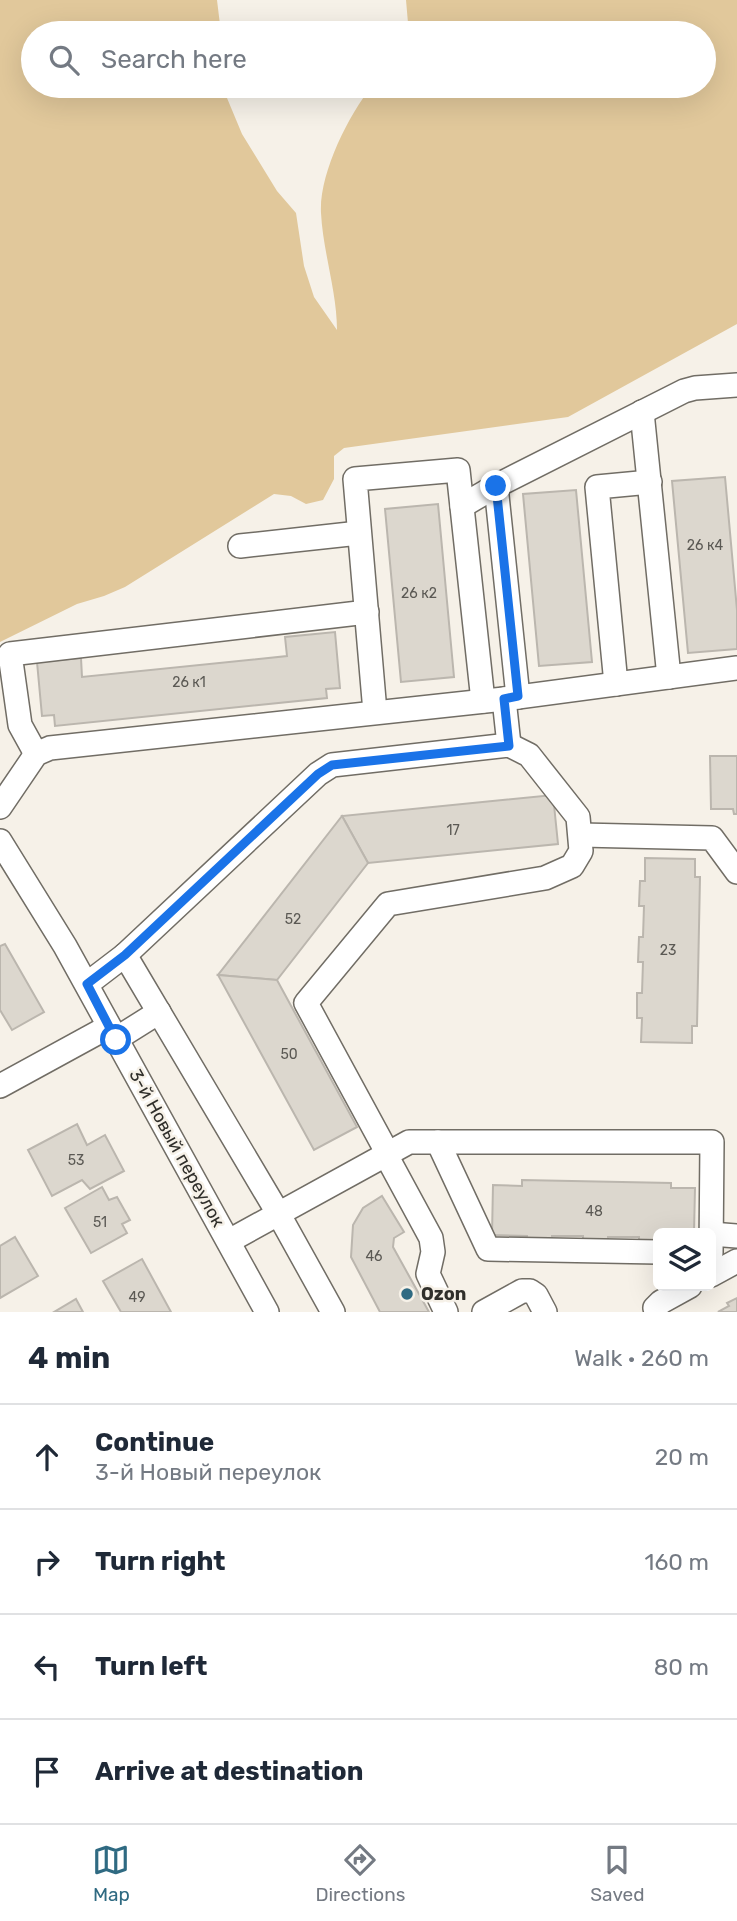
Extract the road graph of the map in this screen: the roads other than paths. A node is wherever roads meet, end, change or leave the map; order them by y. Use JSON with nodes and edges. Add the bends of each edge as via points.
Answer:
{"nodes":[{"id":1,"x":737,"y":384,"type":"edge"},
{"id":2,"x":642,"y":412,"type":"junction"},
{"id":3,"x":650,"y":482,"type":"junction"},
{"id":4,"x":496,"y":486,"type":"junction"},
{"id":5,"x":462,"y":506,"type":"junction"},
{"id":6,"x":359,"y":533,"type":"junction"},
{"id":7,"x":240,"y":546,"type":"dead end"},
{"id":8,"x":367,"y":612,"type":"junction"},
{"id":9,"x":737,"y":668,"type":"edge"},
{"id":10,"x":669,"y":677,"type":"junction"},
{"id":11,"x":616,"y":684,"type":"junction"},
{"id":12,"x":501,"y":699,"type":"junction"},
{"id":13,"x":375,"y":712,"type":"junction"},
{"id":14,"x":509,"y":746,"type":"junction"},
{"id":15,"x":36,"y":754,"type":"junction"},
{"id":16,"x":0,"y":807,"type":"edge"},
{"id":17,"x":581,"y":835,"type":"junction"},
{"id":18,"x":0,"y":841,"type":"edge"},
{"id":19,"x":737,"y":872,"type":"edge"},
{"id":20,"x":125,"y":955,"type":"junction"},
{"id":21,"x":87,"y":984,"type":"junction"},
{"id":22,"x":159,"y":1012,"type":"junction"},
{"id":23,"x":112,"y":1033,"type":"junction"},
{"id":24,"x":0,"y":1086,"type":"edge"},
{"id":25,"x":438,"y":1142,"type":"junction"},
{"id":26,"x":387,"y":1154,"type":"junction"},
{"id":27,"x":278,"y":1213,"type":"junction"},
{"id":28,"x":711,"y":1228,"type":"edge"},
{"id":29,"x":716,"y":1234,"type":"edge"},
{"id":30,"x":737,"y":1236,"type":"edge"},
{"id":31,"x":229,"y":1241,"type":"junction"},
{"id":32,"x":653,"y":1252,"type":"edge"},
{"id":33,"x":737,"y":1261,"type":"edge"},
{"id":34,"x":716,"y":1272,"type":"edge"},
{"id":35,"x":682,"y":1291,"type":"edge"},
{"id":36,"x":267,"y":1312,"type":"edge"},
{"id":37,"x":333,"y":1312,"type":"edge"},
{"id":38,"x":446,"y":1312,"type":"edge"},
{"id":39,"x":484,"y":1312,"type":"edge"},
{"id":40,"x":545,"y":1312,"type":"edge"},
{"id":41,"x":656,"y":1312,"type":"edge"}],
"edges":[{"from":1,"to":2,"type":"street","via":[[695,388]]},
{"from":2,"to":3,"type":"street"},
{"from":2,"to":4,"type":"street"},
{"from":3,"to":10,"type":"street"},
{"from":3,"to":11,"type":"street","via":[[597,487]]},
{"from":4,"to":5,"type":"street"},
{"from":4,"to":12,"type":"street"},
{"from":5,"to":6,"type":"street","via":[[458,470],[355,480]]},
{"from":5,"to":12,"type":"street"},
{"from":6,"to":7,"type":"street"},
{"from":6,"to":8,"type":"street"},
{"from":8,"to":13,"type":"street"},
{"from":8,"to":15,"type":"street","via":[[10,654],[20,725]]},
{"from":9,"to":10,"type":"street"},
{"from":10,"to":11,"type":"street"},
{"from":11,"to":12,"type":"street"},
{"from":12,"to":13,"type":"street"},
{"from":12,"to":14,"type":"street"},
{"from":13,"to":15,"type":"street","via":[[50,748]]},
{"from":14,"to":17,"type":"street","via":[[538,765],[578,817]]},
{"from":14,"to":20,"type":"street","via":[[332,765]]},
{"from":15,"to":16,"type":"street"},
{"from":17,"to":19,"type":"street","via":[[712,838]]},
{"from":17,"to":26,"type":"street","via":[[581,851],[572,866],[545,878],[388,904],[306,1003]]},
{"from":18,"to":21,"type":"street","name":"3-й Новый переулок"},
{"from":20,"to":21,"type":"street"},
{"from":20,"to":22,"type":"street"},
{"from":21,"to":23,"type":"street","name":"3-й Новый переулок"},
{"from":22,"to":23,"type":"street"},
{"from":22,"to":27,"type":"street"},
{"from":23,"to":24,"type":"street"},
{"from":23,"to":31,"type":"street","name":"3-й Новый переулок"},
{"from":25,"to":26,"type":"street","via":[[409,1142]]},
{"from":25,"to":28,"type":"street","via":[[712,1142]]},
{"from":25,"to":32,"type":"street","via":[[488,1249]]},
{"from":26,"to":27,"type":"street"},
{"from":26,"to":38,"type":"street","via":[[432,1238],[428,1274]]},
{"from":27,"to":31,"type":"street"},
{"from":27,"to":37,"type":"street"},
{"from":29,"to":30,"type":"street"},
{"from":31,"to":36,"type":"street","name":"3-й Новый переулок"},
{"from":33,"to":34,"type":"street"},
{"from":35,"to":41,"type":"street","via":[[661,1302]]},
{"from":39,"to":40,"type":"street","via":[[522,1291],[536,1295]]}]}
